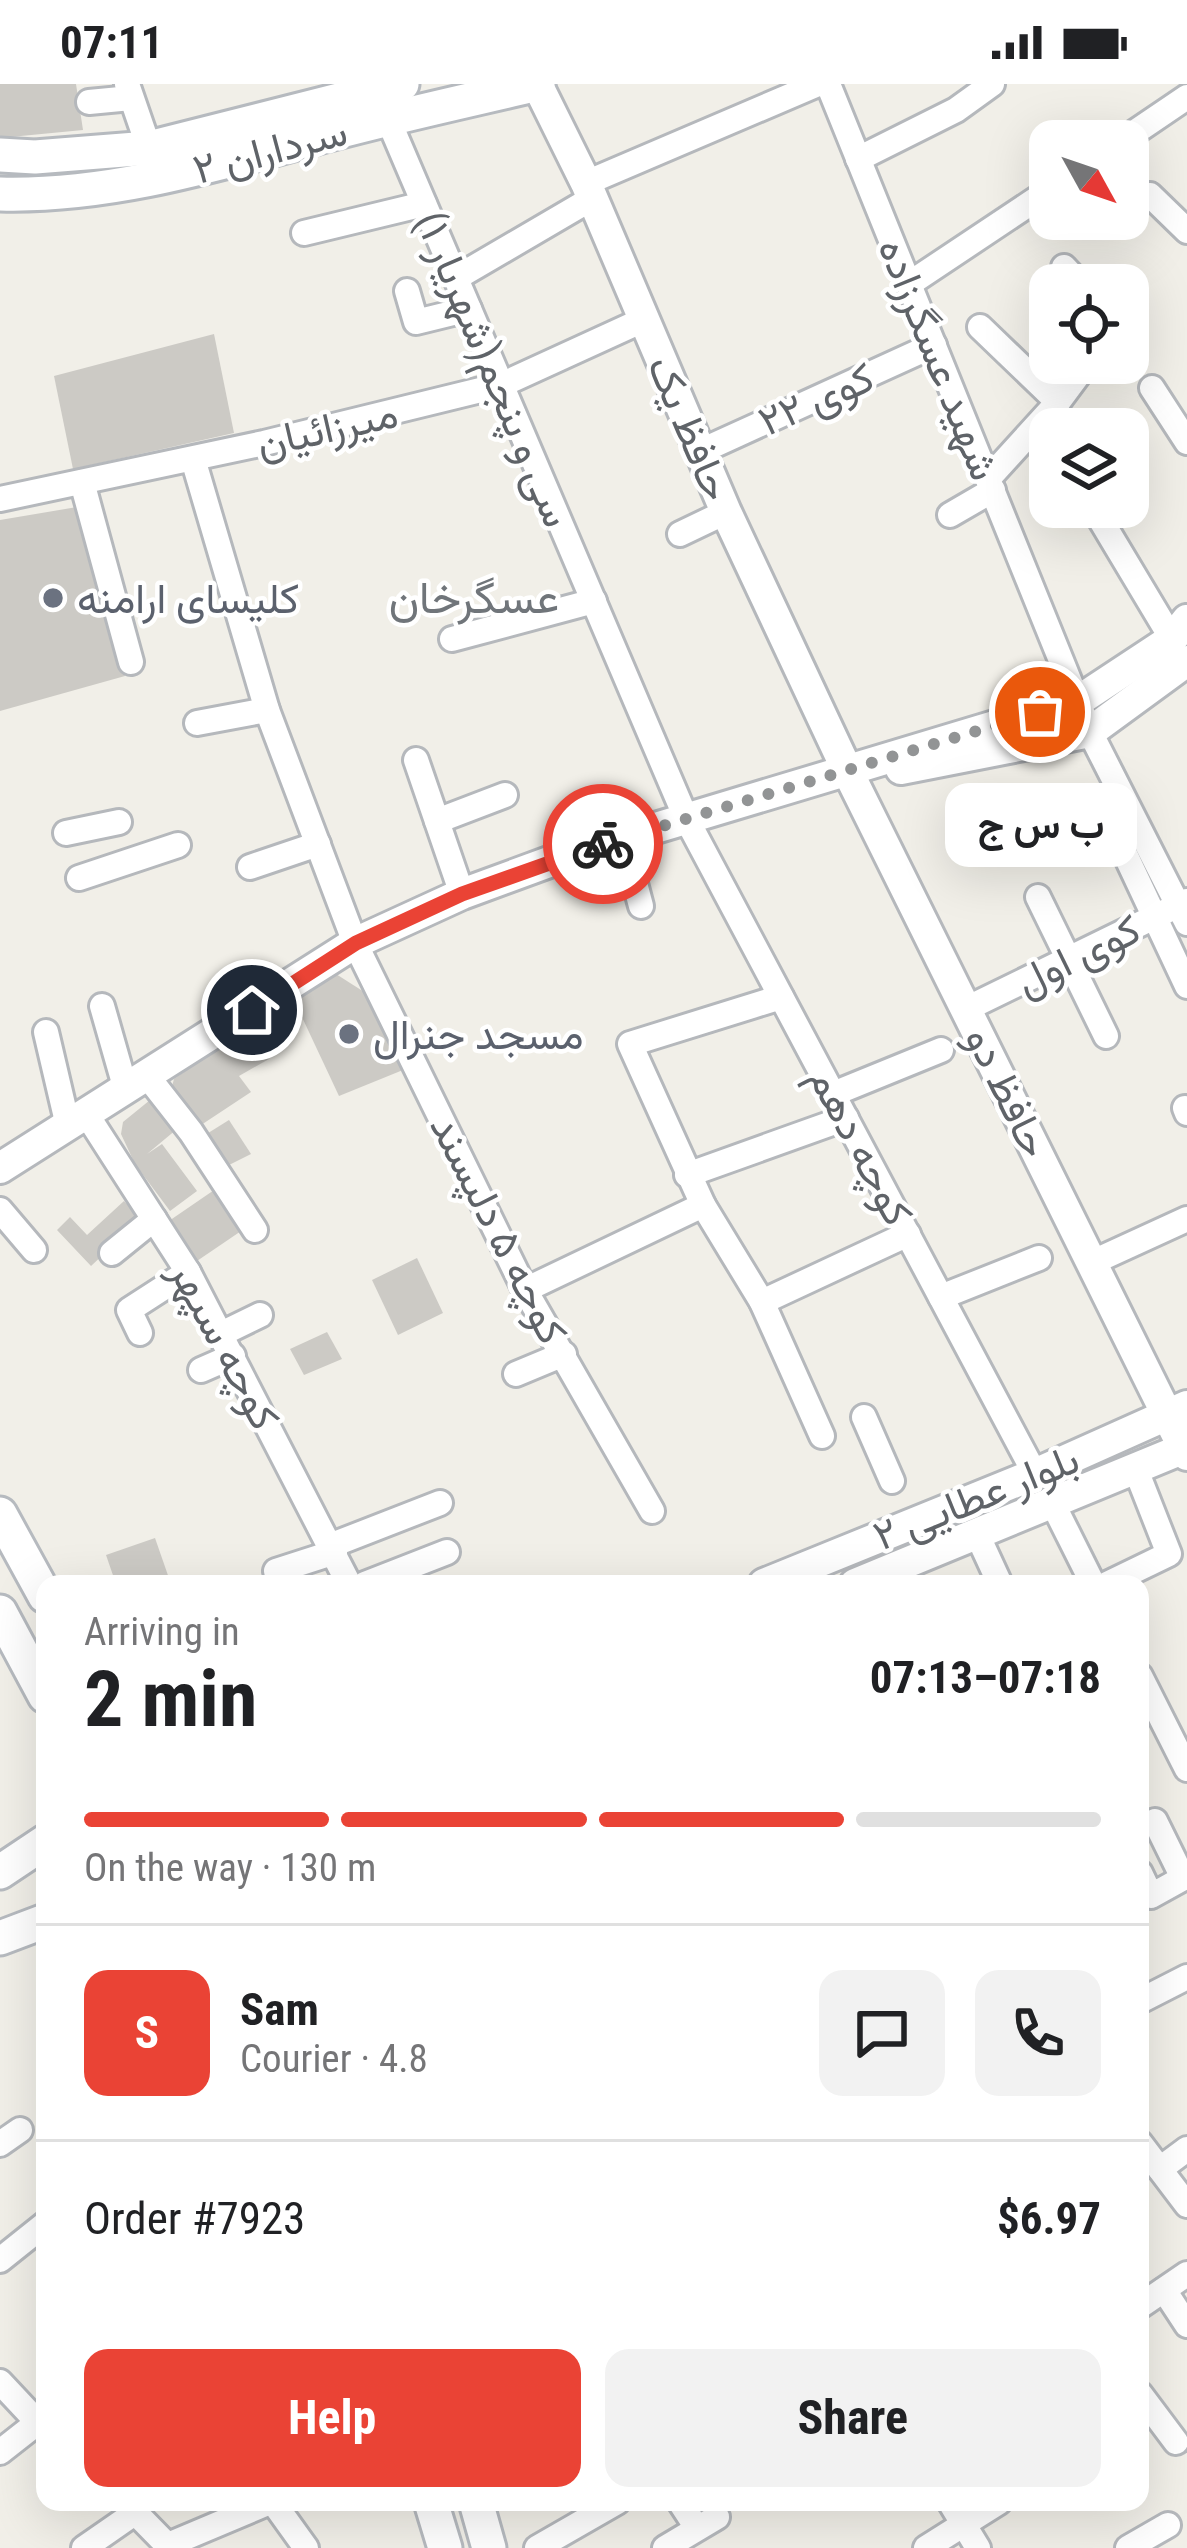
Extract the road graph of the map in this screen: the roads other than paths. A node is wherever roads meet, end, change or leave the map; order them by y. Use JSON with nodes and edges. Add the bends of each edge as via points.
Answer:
{"nodes":[{"id":1,"x":402,"y":84,"type":"edge"},
{"id":2,"x":537,"y":84,"type":"edge"},
{"id":3,"x":818,"y":84,"type":"edge"},
{"id":4,"x":828,"y":84,"type":"edge"},
{"id":5,"x":956,"y":84,"type":"edge"},
{"id":6,"x":992,"y":84,"type":"edge"},
{"id":7,"x":129,"y":91,"type":"edge"},
{"id":8,"x":1187,"y":97,"type":"edge"},
{"id":9,"x":371,"y":99,"type":"edge"},
{"id":10,"x":89,"y":102,"type":"dead end"},
{"id":11,"x":956,"y":110,"type":"junction"},
{"id":12,"x":1149,"y":123,"type":"edge"},
{"id":13,"x":148,"y":148,"type":"junction"},
{"id":14,"x":0,"y":155,"type":"edge"},
{"id":15,"x":859,"y":159,"type":"junction"},
{"id":16,"x":588,"y":191,"type":"junction"},
{"id":17,"x":0,"y":194,"type":"edge"},
{"id":18,"x":1150,"y":196,"type":"dead end"},
{"id":19,"x":424,"y":203,"type":"junction"},
{"id":20,"x":1029,"y":204,"type":"edge"},
{"id":21,"x":1187,"y":232,"type":"edge"},
{"id":22,"x":304,"y":233,"type":"dead end"},
{"id":23,"x":456,"y":278,"type":"junction"},
{"id":24,"x":909,"y":284,"type":"junction"},
{"id":25,"x":407,"y":291,"type":"dead end"},
{"id":26,"x":469,"y":309,"type":"junction"},
{"id":27,"x":643,"y":320,"type":"junction"},
{"id":28,"x":980,"y":326,"type":"dead end"},
{"id":29,"x":934,"y":345,"type":"junction"},
{"id":30,"x":1071,"y":384,"type":"edge"},
{"id":31,"x":501,"y":385,"type":"junction"},
{"id":32,"x":1152,"y":388,"type":"dead end"},
{"id":33,"x":1058,"y":402,"type":"junction"},
{"id":34,"x":1187,"y":442,"type":"edge"},
{"id":35,"x":699,"y":452,"type":"junction"},
{"id":36,"x":193,"y":459,"type":"junction"},
{"id":37,"x":82,"y":482,"type":"junction"},
{"id":38,"x":991,"y":485,"type":"junction"},
{"id":39,"x":0,"y":499,"type":"edge"},
{"id":40,"x":726,"y":512,"type":"junction"},
{"id":41,"x":950,"y":515,"type":"dead end"},
{"id":42,"x":1107,"y":528,"type":"edge"},
{"id":43,"x":680,"y":534,"type":"dead end"},
{"id":44,"x":594,"y":601,"type":"junction"},
{"id":45,"x":452,"y":639,"type":"dead end"},
{"id":46,"x":1182,"y":640,"type":"edge"},
{"id":47,"x":131,"y":662,"type":"dead end"},
{"id":48,"x":1078,"y":700,"type":"junction"},
{"id":49,"x":267,"y":710,"type":"junction"},
{"id":50,"x":196,"y":723,"type":"dead end"},
{"id":51,"x":1090,"y":732,"type":"junction"},
{"id":52,"x":416,"y":760,"type":"dead end"},
{"id":53,"x":847,"y":770,"type":"junction"},
{"id":54,"x":505,"y":795,"type":"dead end"},
{"id":55,"x":686,"y":818,"type":"junction"},
{"id":56,"x":437,"y":821,"type":"junction"},
{"id":57,"x":119,"y":822,"type":"dead end"},
{"id":58,"x":66,"y":832,"type":"dead end"},
{"id":59,"x":623,"y":838,"type":"junction"},
{"id":60,"x":318,"y":844,"type":"junction"},
{"id":61,"x":178,"y":845,"type":"dead end"},
{"id":62,"x":1126,"y":856,"type":"dead end"},
{"id":63,"x":250,"y":867,"type":"dead end"},
{"id":64,"x":80,"y":878,"type":"dead end"},
{"id":65,"x":462,"y":894,"type":"junction"},
{"id":66,"x":1038,"y":897,"type":"dead end"},
{"id":67,"x":641,"y":906,"type":"dead end"},
{"id":68,"x":1177,"y":912,"type":"edge"},
{"id":69,"x":356,"y":943,"type":"junction"},
{"id":70,"x":1069,"y":960,"type":"junction"},
{"id":71,"x":1187,"y":986,"type":"edge"},
{"id":72,"x":781,"y":997,"type":"junction"},
{"id":73,"x":102,"y":1006,"type":"dead end"},
{"id":74,"x":968,"y":1008,"type":"junction"},
{"id":75,"x":46,"y":1032,"type":"dead end"},
{"id":76,"x":1106,"y":1036,"type":"dead end"},
{"id":77,"x":941,"y":1050,"type":"dead end"},
{"id":78,"x":137,"y":1084,"type":"junction"},
{"id":79,"x":833,"y":1094,"type":"junction"},
{"id":80,"x":846,"y":1118,"type":"junction"},
{"id":81,"x":77,"y":1120,"type":"junction"},
{"id":82,"x":0,"y":1168,"type":"edge"},
{"id":83,"x":687,"y":1174,"type":"junction"},
{"id":84,"x":703,"y":1205,"type":"junction"},
{"id":85,"x":0,"y":1210,"type":"edge"},
{"id":86,"x":154,"y":1219,"type":"junction"},
{"id":87,"x":1187,"y":1219,"type":"edge"},
{"id":88,"x":255,"y":1231,"type":"dead end"},
{"id":89,"x":908,"y":1234,"type":"junction"},
{"id":90,"x":34,"y":1250,"type":"dead end"},
{"id":91,"x":112,"y":1253,"type":"dead end"},
{"id":92,"x":1039,"y":1258,"type":"dead end"},
{"id":93,"x":1091,"y":1263,"type":"junction"},
{"id":94,"x":188,"y":1272,"type":"junction"},
{"id":95,"x":525,"y":1290,"type":"junction"},
{"id":96,"x":941,"y":1297,"type":"junction"},
{"id":97,"x":762,"y":1302,"type":"junction"},
{"id":98,"x":260,"y":1315,"type":"dead end"},
{"id":99,"x":140,"y":1333,"type":"dead end"},
{"id":100,"x":227,"y":1345,"type":"junction"},
{"id":101,"x":564,"y":1354,"type":"junction"},
{"id":102,"x":201,"y":1370,"type":"dead end"},
{"id":103,"x":1147,"y":1373,"type":"junction"},
{"id":104,"x":516,"y":1374,"type":"dead end"},
{"id":105,"x":1177,"y":1410,"type":"edge"},
{"id":106,"x":864,"y":1417,"type":"dead end"},
{"id":107,"x":822,"y":1436,"type":"dead end"},
{"id":108,"x":1114,"y":1439,"type":"junction"},
{"id":109,"x":1186,"y":1450,"type":"edge"},
{"id":110,"x":1035,"y":1474,"type":"junction"},
{"id":111,"x":1126,"y":1474,"type":"junction"},
{"id":112,"x":892,"y":1481,"type":"dead end"},
{"id":113,"x":440,"y":1503,"type":"dead end"},
{"id":114,"x":1053,"y":1504,"type":"junction"},
{"id":115,"x":652,"y":1511,"type":"dead end"},
{"id":116,"x":0,"y":1514,"type":"edge"},
{"id":117,"x":977,"y":1534,"type":"junction"},
{"id":118,"x":334,"y":1549,"type":"junction"},
{"id":119,"x":447,"y":1552,"type":"dead end"},
{"id":120,"x":276,"y":1571,"type":"dead end"},
{"id":121,"x":904,"y":1574,"type":"edge"},
{"id":122,"x":345,"y":1575,"type":"edge"},
{"id":123,"x":388,"y":1575,"type":"edge"},
{"id":124,"x":786,"y":1575,"type":"edge"},
{"id":125,"x":996,"y":1575,"type":"edge"},
{"id":126,"x":1089,"y":1575,"type":"edge"},
{"id":127,"x":1125,"y":1575,"type":"edge"},
{"id":128,"x":36,"y":1580,"type":"edge"},
{"id":129,"x":0,"y":1612,"type":"edge"},
{"id":130,"x":36,"y":1679,"type":"edge"},
{"id":131,"x":1149,"y":1694,"type":"edge"},
{"id":132,"x":1187,"y":1769,"type":"edge"},
{"id":133,"x":1155,"y":1821,"type":"dead end"},
{"id":134,"x":36,"y":1848,"type":"edge"},
{"id":135,"x":36,"y":1870,"type":"edge"},
{"id":136,"x":0,"y":1872,"type":"edge"},
{"id":137,"x":1185,"y":1877,"type":"edge"},
{"id":138,"x":0,"y":1884,"type":"edge"},
{"id":139,"x":1149,"y":1892,"type":"edge"},
{"id":140,"x":36,"y":1924,"type":"edge"},
{"id":141,"x":0,"y":1938,"type":"edge"},
{"id":142,"x":1187,"y":1977,"type":"edge"},
{"id":143,"x":1149,"y":1996,"type":"edge"},
{"id":144,"x":1187,"y":2149,"type":"edge"},
{"id":145,"x":1149,"y":2155,"type":"edge"},
{"id":146,"x":1160,"y":2169,"type":"junction"},
{"id":147,"x":1187,"y":2205,"type":"edge"},
{"id":148,"x":36,"y":2236,"type":"edge"},
{"id":149,"x":0,"y":2260,"type":"edge"},
{"id":150,"x":1187,"y":2273,"type":"edge"},
{"id":151,"x":1149,"y":2295,"type":"edge"},
{"id":152,"x":1149,"y":2297,"type":"edge"},
{"id":153,"x":1187,"y":2325,"type":"edge"},
{"id":154,"x":0,"y":2382,"type":"edge"},
{"id":155,"x":36,"y":2397,"type":"edge"},
{"id":156,"x":19,"y":2404,"type":"junction"},
{"id":157,"x":1149,"y":2406,"type":"edge"},
{"id":158,"x":36,"y":2422,"type":"edge"},
{"id":159,"x":36,"y":2430,"type":"edge"},
{"id":160,"x":1175,"y":2442,"type":"dead end"},
{"id":161,"x":0,"y":2452,"type":"edge"},
{"id":162,"x":126,"y":2511,"type":"edge"},
{"id":163,"x":135,"y":2511,"type":"edge"},
{"id":164,"x":251,"y":2511,"type":"edge"},
{"id":165,"x":279,"y":2511,"type":"edge"},
{"id":166,"x":434,"y":2511,"type":"edge"},
{"id":167,"x":479,"y":2511,"type":"edge"},
{"id":168,"x":601,"y":2511,"type":"edge"},
{"id":169,"x":692,"y":2511,"type":"edge"},
{"id":170,"x":956,"y":2512,"type":"edge"},
{"id":171,"x":1168,"y":2525,"type":"dead end"},
{"id":172,"x":169,"y":2546,"type":"edge"},
{"id":173,"x":84,"y":2548,"type":"edge"},
{"id":174,"x":306,"y":2548,"type":"edge"},
{"id":175,"x":445,"y":2548,"type":"edge"},
{"id":176,"x":489,"y":2548,"type":"edge"},
{"id":177,"x":537,"y":2548,"type":"edge"},
{"id":178,"x":665,"y":2548,"type":"edge"},
{"id":179,"x":926,"y":2548,"type":"edge"},
{"id":180,"x":978,"y":2548,"type":"edge"},
{"id":181,"x":1128,"y":2548,"type":"edge"}],
"edges":[{"from":1,"to":9,"type":"main road","name":"سرداران ۲"},
{"from":2,"to":9,"type":"main road","name":"سرداران ۲"},
{"from":2,"to":16,"type":"street","name":"حافظ یک"},
{"from":3,"to":16,"type":"street"},
{"from":4,"to":15,"type":"street","name":"شهید عسگرزاده"},
{"from":5,"to":11,"type":"street"},
{"from":6,"to":11,"type":"street"},
{"from":7,"to":10,"type":"street"},
{"from":7,"to":13,"type":"street"},
{"from":8,"to":12,"type":"street"},
{"from":9,"to":13,"type":"main road","name":"سرداران ۲"},
{"from":9,"to":17,"type":"main road","name":"سرداران ۲","via":[[169,177]]},
{"from":9,"to":19,"type":"street","name":"سی و پنجم(شهریار ۱)"},
{"from":11,"to":15,"type":"street"},
{"from":13,"to":14,"type":"main road","name":"سرداران ۲"},
{"from":15,"to":24,"type":"street","name":"شهید عسگرزاده"},
{"from":16,"to":23,"type":"street"},
{"from":16,"to":27,"type":"street","name":"حافظ یک"},
{"from":18,"to":21,"type":"street"},
{"from":19,"to":22,"type":"street"},
{"from":19,"to":23,"type":"street","name":"سی و پنجم(شهریار ۱)"},
{"from":20,"to":24,"type":"street"},
{"from":23,"to":26,"type":"street","name":"سی و پنجم(شهریار ۱)"},
{"from":24,"to":29,"type":"street","name":"شهید عسگرزاده"},
{"from":25,"to":26,"type":"street","via":[[416,322]]},
{"from":26,"to":31,"type":"street","name":"سی و پنجم(شهریار ۱)"},
{"from":27,"to":31,"type":"street","name":"میرزائیان"},
{"from":27,"to":35,"type":"street","name":"حافظ یک"},
{"from":28,"to":33,"type":"street"},
{"from":29,"to":35,"type":"street","name":"کوی ۲۲"},
{"from":29,"to":38,"type":"street","name":"شهید عسگرزاده"},
{"from":30,"to":33,"type":"street"},
{"from":31,"to":36,"type":"street","name":"میرزائیان"},
{"from":31,"to":44,"type":"street","name":"سی و پنجم(شهریار ۱)"},
{"from":32,"to":34,"type":"street"},
{"from":33,"to":38,"type":"street"},
{"from":35,"to":40,"type":"street","name":"حافظ یک"},
{"from":36,"to":37,"type":"street","name":"میرزائیان"},
{"from":36,"to":49,"type":"street","name":"کوچه ۵ دلپسند"},
{"from":37,"to":39,"type":"street","name":"میرزائیان"},
{"from":37,"to":47,"type":"street"},
{"from":38,"to":41,"type":"street"},
{"from":38,"to":48,"type":"street","name":"شهید عسگرزاده"},
{"from":40,"to":43,"type":"street"},
{"from":40,"to":53,"type":"street","name":"حافظ یک"},
{"from":42,"to":46,"type":"street"},
{"from":44,"to":45,"type":"street"},
{"from":44,"to":55,"type":"street","name":"سی و پنجم(شهریار ۱)"},
{"from":46,"to":48,"type":"street"},
{"from":46,"to":51,"type":"street"},
{"from":48,"to":51,"type":"street","name":"شهید عسگرزاده"},
{"from":48,"to":53,"type":"street"},
{"from":49,"to":50,"type":"street"},
{"from":49,"to":60,"type":"street","name":"کوچه ۵ دلپسند"},
{"from":51,"to":53,"type":"street","via":[[917,769]]},
{"from":51,"to":68,"type":"street","name":"شهید عسگرزاده"},
{"from":52,"to":56,"type":"street"},
{"from":53,"to":55,"type":"street"},
{"from":53,"to":74,"type":"street","name":"حافظ دو"},
{"from":54,"to":56,"type":"street"},
{"from":55,"to":59,"type":"street"},
{"from":55,"to":72,"type":"street","name":"کوچه دهم"},
{"from":56,"to":65,"type":"street"},
{"from":57,"to":58,"type":"street"},
{"from":59,"to":65,"type":"street"},
{"from":59,"to":67,"type":"street"},
{"from":60,"to":63,"type":"street"},
{"from":60,"to":69,"type":"street","name":"کوچه ۵ دلپسند"},
{"from":61,"to":64,"type":"street"},
{"from":62,"to":68,"type":"street"},
{"from":65,"to":69,"type":"street"},
{"from":66,"to":70,"type":"street"},
{"from":68,"to":70,"type":"street","name":"کوی اول"},
{"from":68,"to":71,"type":"street"},
{"from":69,"to":78,"type":"street"},
{"from":69,"to":95,"type":"street","name":"کوچه ۵ دلپسند"},
{"from":70,"to":74,"type":"street","name":"کوی اول"},
{"from":70,"to":76,"type":"street"},
{"from":72,"to":79,"type":"street","name":"کوچه دهم"},
{"from":72,"to":83,"type":"street","via":[[631,1044]]},
{"from":73,"to":78,"type":"street"},
{"from":74,"to":93,"type":"street","name":"حافظ دو"},
{"from":75,"to":81,"type":"street","name":"کوچه سپهر"},
{"from":77,"to":79,"type":"street"},
{"from":78,"to":81,"type":"street"},
{"from":78,"to":88,"type":"street","name":"کوچه سپهر","via":[[190,1132]]},
{"from":79,"to":80,"type":"street","name":"کوچه دهم"},
{"from":80,"to":83,"type":"street"},
{"from":80,"to":89,"type":"street","name":"کوچه دهم"},
{"from":81,"to":82,"type":"street"},
{"from":81,"to":86,"type":"street","name":"کوچه سپهر"},
{"from":83,"to":84,"type":"street"},
{"from":84,"to":95,"type":"street"},
{"from":84,"to":97,"type":"street"},
{"from":85,"to":90,"type":"street"},
{"from":86,"to":91,"type":"street"},
{"from":86,"to":94,"type":"street","name":"کوچه سپهر"},
{"from":87,"to":93,"type":"street"},
{"from":89,"to":96,"type":"street","name":"کوچه دهم"},
{"from":89,"to":97,"type":"street"},
{"from":92,"to":96,"type":"street"},
{"from":93,"to":103,"type":"street","name":"حافظ دو"},
{"from":94,"to":99,"type":"street","via":[[129,1310]]},
{"from":94,"to":100,"type":"street","name":"کوچه سپهر"},
{"from":95,"to":101,"type":"street","name":"کوچه ۵ دلپسند"},
{"from":96,"to":110,"type":"street","name":"کوچه دهم"},
{"from":97,"to":107,"type":"street"},
{"from":98,"to":100,"type":"street"},
{"from":100,"to":102,"type":"street"},
{"from":100,"to":118,"type":"street","name":"کوچه سپهر"},
{"from":101,"to":104,"type":"street"},
{"from":101,"to":115,"type":"street","name":"کوچه ۵ دلپسند"},
{"from":103,"to":105,"type":"street","name":"حافظ دو"},
{"from":103,"to":108,"type":"street","via":[[1148,1406]]},
{"from":105,"to":108,"type":"street","name":"بلوار عطایی ۲"},
{"from":105,"to":109,"type":"street","name":"حافظ دو"},
{"from":106,"to":112,"type":"street"},
{"from":108,"to":110,"type":"street","name":"بلوار عطایی ۲"},
{"from":108,"to":111,"type":"street","via":[[1129,1459]]},
{"from":109,"to":111,"type":"street","name":"بلوار عطایی ۲"},
{"from":110,"to":124,"type":"street","name":"بلوار عطایی ۲"},
{"from":111,"to":114,"type":"street","name":"بلوار عطایی ۲"},
{"from":111,"to":127,"type":"street","via":[[1168,1554]]},
{"from":113,"to":118,"type":"street"},
{"from":114,"to":117,"type":"street","name":"بلوار عطایی ۲"},
{"from":114,"to":126,"type":"street"},
{"from":116,"to":128,"type":"main road"},
{"from":117,"to":121,"type":"street","name":"بلوار عطایی ۲"},
{"from":117,"to":125,"type":"street"},
{"from":118,"to":120,"type":"street"},
{"from":118,"to":122,"type":"street","name":"کوچه سپهر"},
{"from":119,"to":123,"type":"street"},
{"from":129,"to":130,"type":"main road"},
{"from":131,"to":132,"type":"street"},
{"from":133,"to":137,"type":"street"},
{"from":134,"to":136,"type":"main road"},
{"from":135,"to":138,"type":"main road"},
{"from":137,"to":139,"type":"street"},
{"from":140,"to":141,"type":"main road"},
{"from":142,"to":143,"type":"street"},
{"from":144,"to":146,"type":"street"},
{"from":145,"to":146,"type":"street"},
{"from":146,"to":147,"type":"street"},
{"from":148,"to":149,"type":"street"},
{"from":150,"to":151,"type":"street"},
{"from":152,"to":153,"type":"street"},
{"from":154,"to":156,"type":"street"},
{"from":155,"to":156,"type":"street"},
{"from":156,"to":158,"type":"street"},
{"from":157,"to":160,"type":"street"},
{"from":159,"to":161,"type":"street"},
{"from":162,"to":173,"type":"street"},
{"from":163,"to":172,"type":"street"},
{"from":164,"to":172,"type":"street"},
{"from":165,"to":174,"type":"street"},
{"from":166,"to":175,"type":"main road"},
{"from":167,"to":176,"type":"main road"},
{"from":168,"to":177,"type":"street"},
{"from":169,"to":178,"type":"street","via":[[707,2522]]},
{"from":170,"to":179,"type":"street"},
{"from":170,"to":180,"type":"street"},
{"from":171,"to":181,"type":"street"}]}
